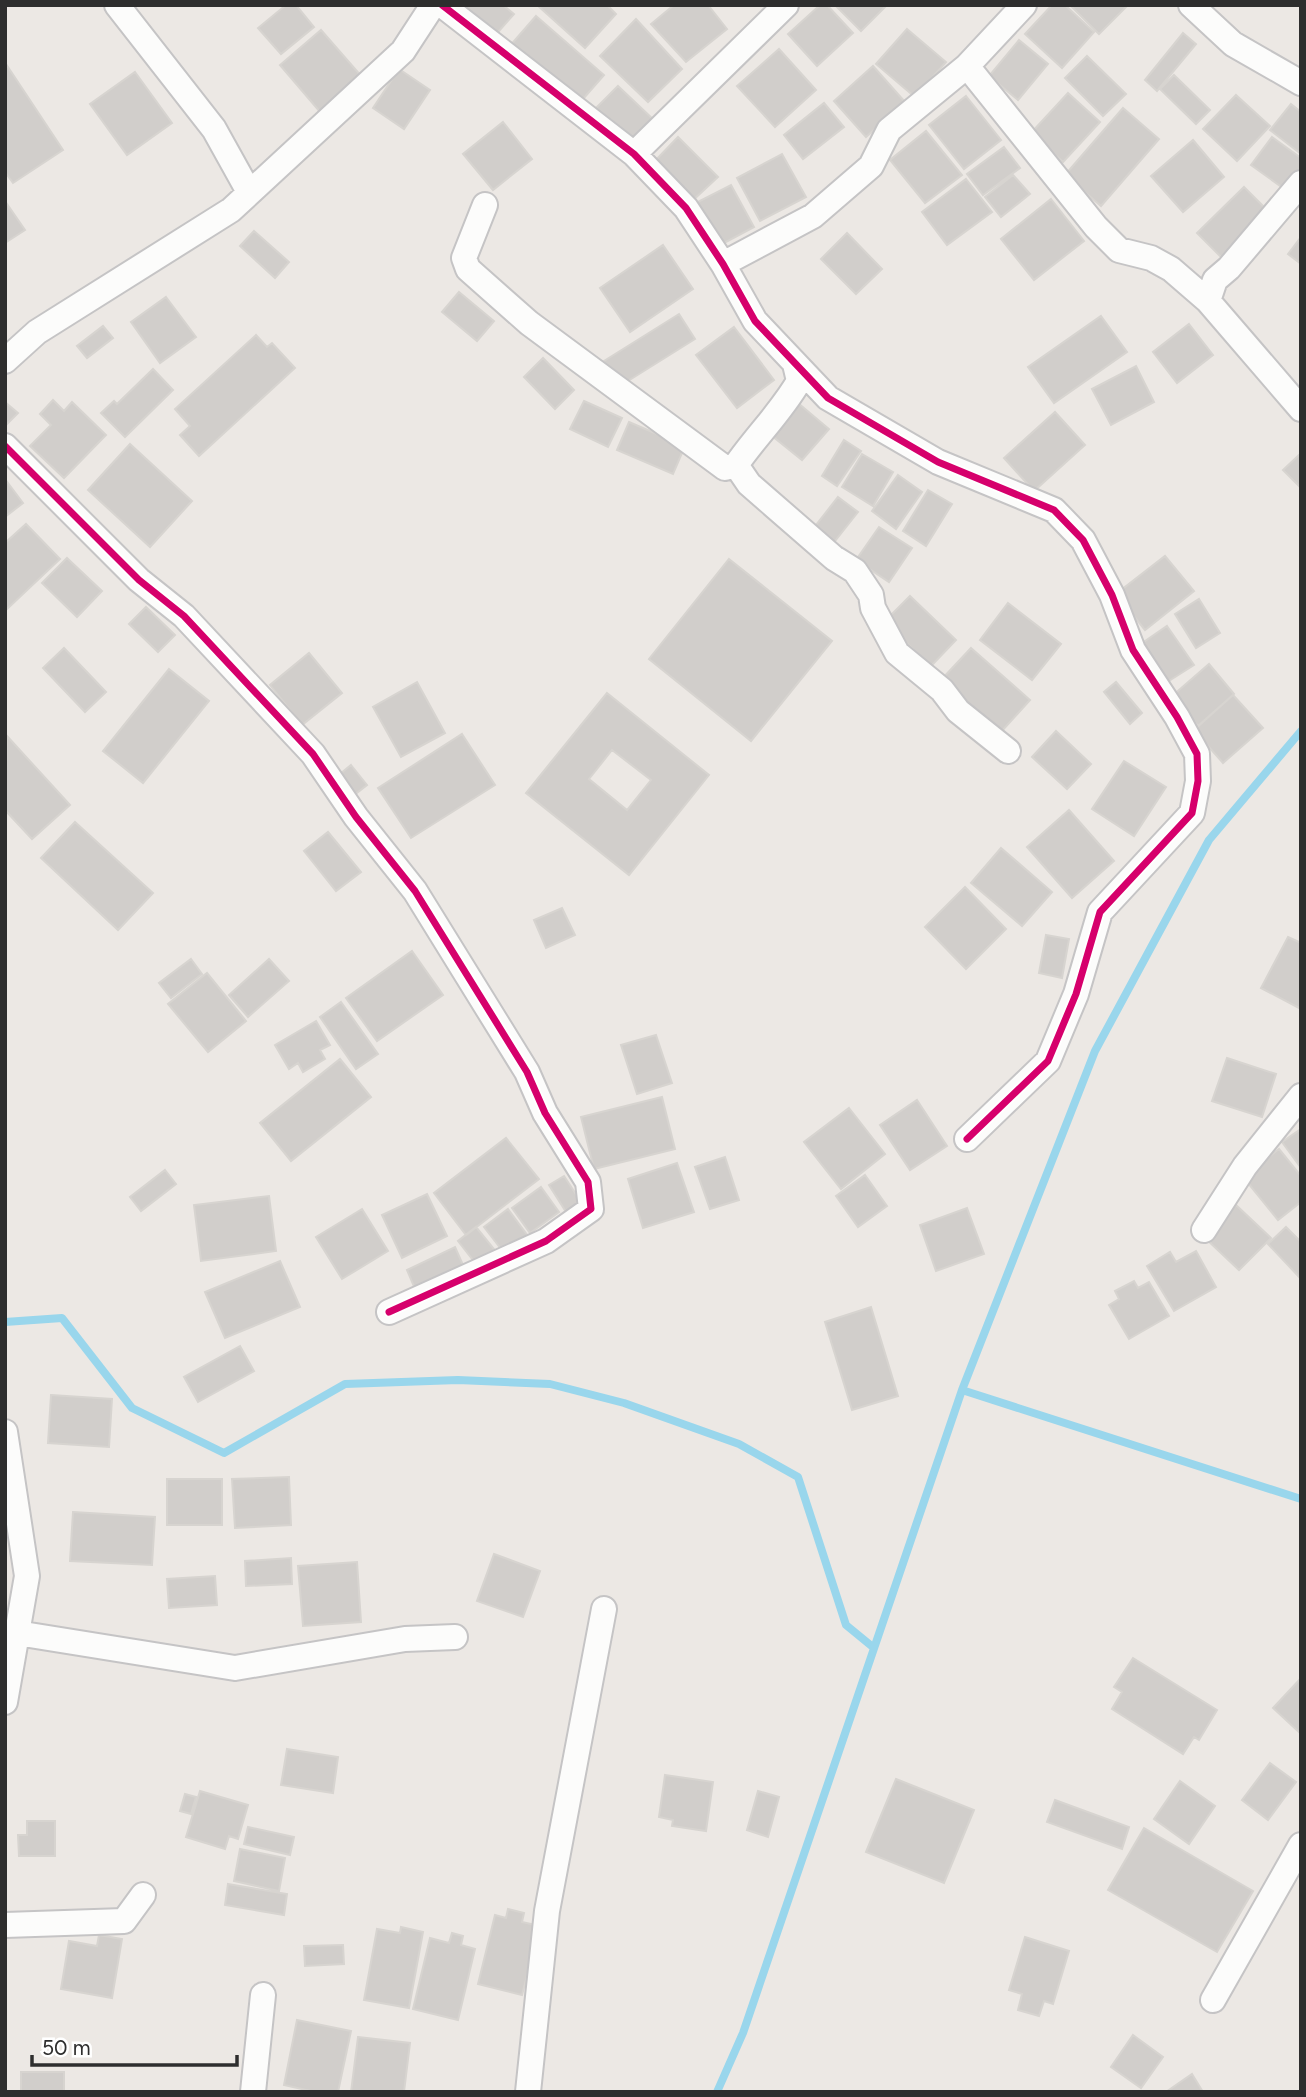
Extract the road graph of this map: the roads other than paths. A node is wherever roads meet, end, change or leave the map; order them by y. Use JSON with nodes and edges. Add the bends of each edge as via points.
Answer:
{"nodes":[{"id":1,"x":117,"y":5,"type":"edge"},
{"id":2,"x":433,"y":5,"type":"edge"},
{"id":3,"x":442,"y":5,"type":"edge"},
{"id":4,"x":786,"y":5,"type":"edge"},
{"id":5,"x":1024,"y":5,"type":"edge"},
{"id":6,"x":1191,"y":5,"type":"edge"},
{"id":7,"x":967,"y":66,"type":"junction"},
{"id":8,"x":1301,"y":83,"type":"edge"},
{"id":9,"x":634,"y":154,"type":"junction"},
{"id":10,"x":1301,"y":183,"type":"edge"},
{"id":11,"x":249,"y":192,"type":"junction"},
{"id":12,"x":485,"y":205,"type":"dead end"},
{"id":13,"x":723,"y":264,"type":"junction"},
{"id":14,"x":1208,"y":301,"type":"junction"},
{"id":15,"x":5,"y":361,"type":"edge"},
{"id":16,"x":795,"y":364,"type":"junction"},
{"id":17,"x":1301,"y":408,"type":"edge"},
{"id":18,"x":5,"y":446,"type":"edge"},
{"id":19,"x":736,"y":466,"type":"junction"},
{"id":20,"x":1008,"y":751,"type":"dead end"},
{"id":21,"x":1301,"y":1096,"type":"edge"},
{"id":22,"x":967,"y":1139,"type":"dead end"},
{"id":23,"x":1204,"y":1230,"type":"dead end"},
{"id":24,"x":389,"y":1312,"type":"dead end"},
{"id":25,"x":5,"y":1432,"type":"edge"},
{"id":26,"x":604,"y":1609,"type":"dead end"},
{"id":27,"x":17,"y":1633,"type":"junction"},
{"id":28,"x":455,"y":1637,"type":"dead end"},
{"id":29,"x":5,"y":1702,"type":"edge"},
{"id":30,"x":1301,"y":1845,"type":"edge"},
{"id":31,"x":143,"y":1895,"type":"dead end"},
{"id":32,"x":5,"y":1925,"type":"edge"},
{"id":33,"x":263,"y":1996,"type":"dead end"},
{"id":34,"x":1213,"y":2000,"type":"dead end"},
{"id":35,"x":253,"y":2092,"type":"edge"},
{"id":36,"x":528,"y":2092,"type":"edge"}],
"edges":[{"from":1,"to":11,"type":"street","via":[[214,129]]},
{"from":2,"to":11,"type":"street","via":[[403,51]]},
{"from":3,"to":9,"type":"street"},
{"from":4,"to":9,"type":"street"},
{"from":5,"to":7,"type":"street"},
{"from":6,"to":8,"type":"street","via":[[1233,44]]},
{"from":7,"to":13,"type":"street","via":[[889,130],[871,166],[813,216]]},
{"from":7,"to":14,"type":"street","via":[[1119,250],[1171,268]]},
{"from":9,"to":13,"type":"street","via":[[686,208]]},
{"from":10,"to":14,"type":"street","via":[[1214,280]]},
{"from":11,"to":15,"type":"street","via":[[231,210],[37,332]]},
{"from":12,"to":19,"type":"street","via":[[464,258],[467,269],[606,382],[725,468]]},
{"from":13,"to":16,"type":"street","via":[[755,321]]},
{"from":14,"to":17,"type":"street"},
{"from":16,"to":19,"type":"street","via":[[799,382]]},
{"from":16,"to":22,"type":"street","via":[[828,398],[938,462],[1054,510],[1083,540],[1112,595],[1133,650],[1197,754],[1192,813],[1100,912],[1076,994],[1048,1061]]},
{"from":18,"to":24,"type":"street","via":[[139,580],[184,616],[313,754],[415,891],[527,1072],[545,1113],[588,1182],[591,1209],[546,1241]]},
{"from":19,"to":20,"type":"street","via":[[749,484],[834,558],[855,570],[897,653]]},
{"from":21,"to":23,"type":"street","via":[[1245,1166]]},
{"from":25,"to":27,"type":"street","via":[[27,1576]]},
{"from":26,"to":36,"type":"street","via":[[547,1911]]},
{"from":27,"to":28,"type":"street","via":[[235,1668],[405,1639]]},
{"from":27,"to":29,"type":"street"},
{"from":30,"to":34,"type":"street"},
{"from":31,"to":32,"type":"street","via":[[124,1921]]},
{"from":33,"to":35,"type":"street"}]}
